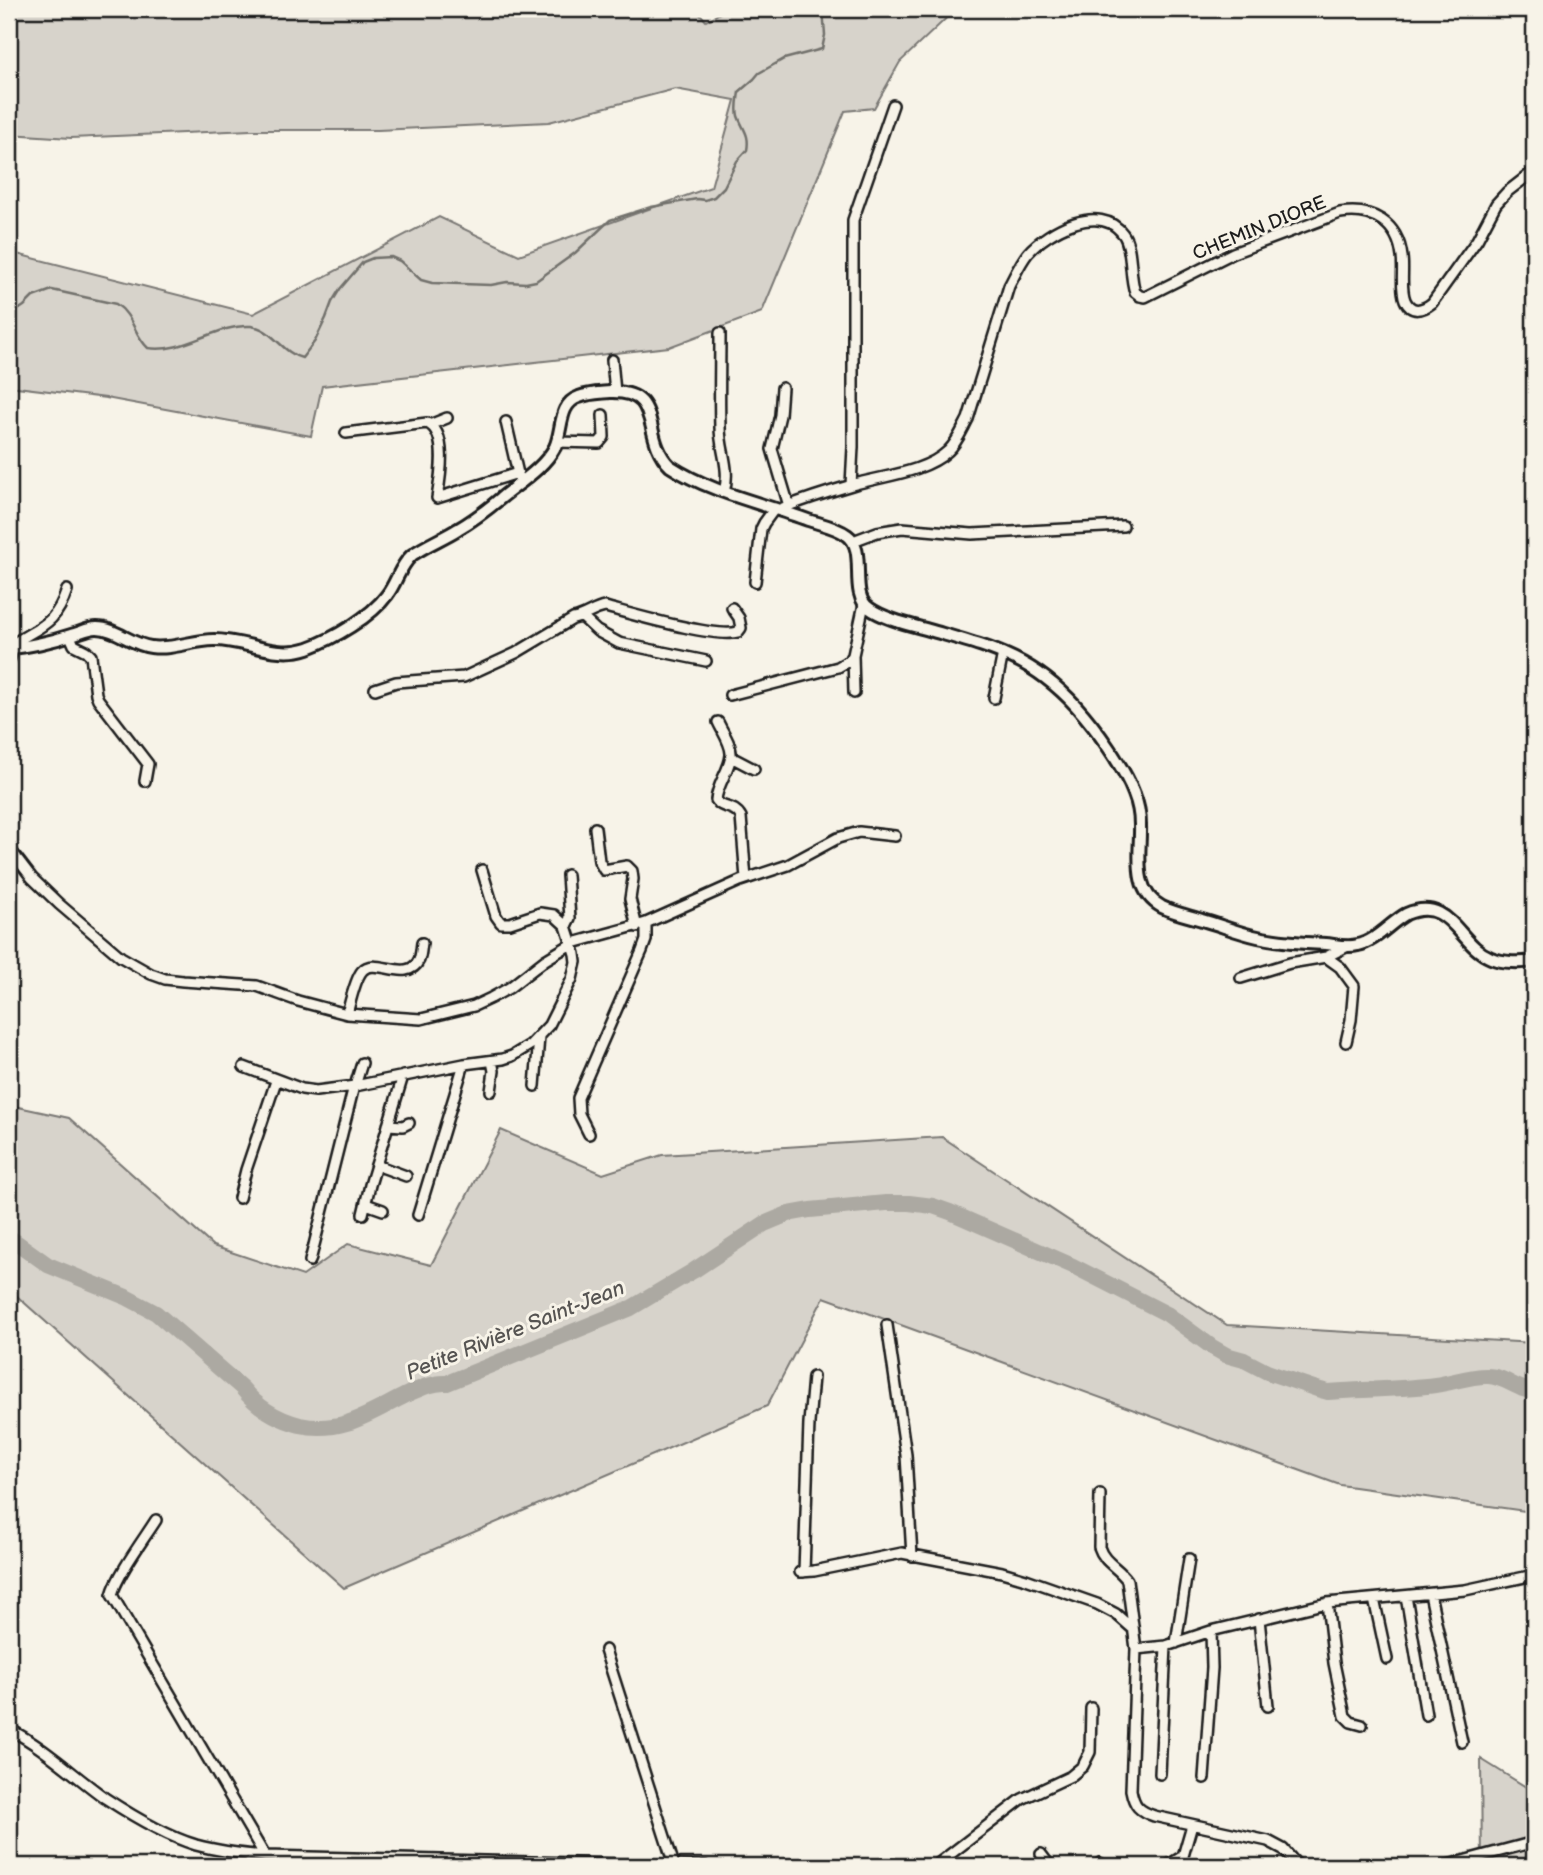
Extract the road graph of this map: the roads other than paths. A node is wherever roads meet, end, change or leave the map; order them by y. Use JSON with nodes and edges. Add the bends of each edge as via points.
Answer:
{"nodes":[{"id":1,"x":893,"y":105,"type":"dead end"},
{"id":2,"x":1534,"y":171,"type":"edge"},
{"id":3,"x":720,"y":333,"type":"dead end"},
{"id":4,"x":612,"y":360,"type":"dead end"},
{"id":5,"x":782,"y":388,"type":"dead end"},
{"id":6,"x":615,"y":392,"type":"junction"},
{"id":7,"x":603,"y":415,"type":"dead end"},
{"id":8,"x":447,"y":418,"type":"dead end"},
{"id":9,"x":506,"y":422,"type":"dead end"},
{"id":10,"x":432,"y":424,"type":"junction"},
{"id":11,"x":346,"y":433,"type":"dead end"},
{"id":12,"x":556,"y":442,"type":"junction"},
{"id":13,"x":519,"y":478,"type":"junction"},
{"id":14,"x":851,"y":485,"type":"junction"},
{"id":15,"x":724,"y":492,"type":"junction"},
{"id":16,"x":781,"y":508,"type":"junction"},
{"id":17,"x":1123,"y":526,"type":"dead end"},
{"id":18,"x":853,"y":541,"type":"junction"},
{"id":19,"x":755,"y":583,"type":"dead end"},
{"id":20,"x":67,"y":590,"type":"dead end"},
{"id":21,"x":864,"y":604,"type":"junction"},
{"id":22,"x":732,"y":608,"type":"dead end"},
{"id":23,"x":582,"y":617,"type":"junction"},
{"id":24,"x":70,"y":636,"type":"junction"},
{"id":25,"x":12,"y":648,"type":"edge"},
{"id":26,"x":1003,"y":653,"type":"junction"},
{"id":27,"x":853,"y":655,"type":"junction"},
{"id":28,"x":9,"y":661,"type":"edge"},
{"id":29,"x":706,"y":661,"type":"dead end"},
{"id":30,"x":375,"y":689,"type":"dead end"},
{"id":31,"x":854,"y":693,"type":"dead end"},
{"id":32,"x":730,"y":695,"type":"dead end"},
{"id":33,"x":994,"y":698,"type":"dead end"},
{"id":34,"x":718,"y":722,"type":"dead end"},
{"id":35,"x":732,"y":757,"type":"junction"},
{"id":36,"x":754,"y":769,"type":"dead end"},
{"id":37,"x":145,"y":781,"type":"dead end"},
{"id":38,"x":595,"y":828,"type":"dead end"},
{"id":39,"x":895,"y":836,"type":"dead end"},
{"id":40,"x":9,"y":848,"type":"edge"},
{"id":41,"x":482,"y":870,"type":"dead end"},
{"id":42,"x":567,"y":875,"type":"dead end"},
{"id":43,"x":746,"y":879,"type":"junction"},
{"id":44,"x":642,"y":925,"type":"junction"},
{"id":45,"x":566,"y":926,"type":"junction"},
{"id":46,"x":422,"y":943,"type":"dead end"},
{"id":47,"x":572,"y":943,"type":"junction"},
{"id":48,"x":1348,"y":946,"type":"junction"},
{"id":49,"x":1326,"y":957,"type":"junction"},
{"id":50,"x":1534,"y":961,"type":"edge"},
{"id":51,"x":1241,"y":978,"type":"dead end"},
{"id":52,"x":347,"y":1014,"type":"junction"},
{"id":53,"x":540,"y":1037,"type":"junction"},
{"id":54,"x":1346,"y":1042,"type":"dead end"},
{"id":55,"x":492,"y":1061,"type":"junction"},
{"id":56,"x":362,"y":1063,"type":"dead end"},
{"id":57,"x":464,"y":1064,"type":"junction"},
{"id":58,"x":244,"y":1067,"type":"dead end"},
{"id":59,"x":403,"y":1076,"type":"junction"},
{"id":60,"x":276,"y":1081,"type":"junction"},
{"id":61,"x":355,"y":1086,"type":"junction"},
{"id":62,"x":536,"y":1086,"type":"dead end"},
{"id":63,"x":491,"y":1091,"type":"dead end"},
{"id":64,"x":409,"y":1123,"type":"dead end"},
{"id":65,"x":388,"y":1125,"type":"junction"},
{"id":66,"x":589,"y":1134,"type":"dead end"},
{"id":67,"x":376,"y":1165,"type":"junction"},
{"id":68,"x":406,"y":1176,"type":"dead end"},
{"id":69,"x":239,"y":1198,"type":"dead end"},
{"id":70,"x":383,"y":1210,"type":"dead end"},
{"id":71,"x":418,"y":1214,"type":"dead end"},
{"id":72,"x":310,"y":1261,"type":"dead end"},
{"id":73,"x":887,"y":1325,"type":"dead end"},
{"id":74,"x":813,"y":1377,"type":"dead end"},
{"id":75,"x":1100,"y":1494,"type":"dead end"},
{"id":76,"x":156,"y":1520,"type":"dead end"},
{"id":77,"x":912,"y":1556,"type":"junction"},
{"id":78,"x":1189,"y":1559,"type":"dead end"},
{"id":79,"x":1534,"y":1574,"type":"edge"},
{"id":80,"x":1430,"y":1594,"type":"junction"},
{"id":81,"x":1406,"y":1596,"type":"junction"},
{"id":82,"x":1374,"y":1599,"type":"junction"},
{"id":83,"x":1327,"y":1603,"type":"junction"},
{"id":84,"x":1259,"y":1619,"type":"junction"},
{"id":85,"x":1132,"y":1629,"type":"junction"},
{"id":86,"x":1211,"y":1631,"type":"junction"},
{"id":87,"x":1171,"y":1644,"type":"junction"},
{"id":88,"x":1136,"y":1649,"type":"junction"},
{"id":89,"x":605,"y":1650,"type":"dead end"},
{"id":90,"x":1387,"y":1659,"type":"dead end"},
{"id":91,"x":1268,"y":1706,"type":"dead end"},
{"id":92,"x":1091,"y":1708,"type":"dead end"},
{"id":93,"x":1426,"y":1714,"type":"dead end"},
{"id":94,"x":1362,"y":1725,"type":"dead end"},
{"id":95,"x":9,"y":1729,"type":"edge"},
{"id":96,"x":1462,"y":1742,"type":"dead end"},
{"id":97,"x":1160,"y":1774,"type":"dead end"},
{"id":98,"x":1204,"y":1778,"type":"dead end"},
{"id":99,"x":1192,"y":1825,"type":"junction"},
{"id":100,"x":1534,"y":1842,"type":"edge"},
{"id":101,"x":1041,"y":1854,"type":"dead end"},
{"id":102,"x":265,"y":1857,"type":"junction"},
{"id":103,"x":674,"y":1865,"type":"edge"},
{"id":104,"x":705,"y":1866,"type":"edge"},
{"id":105,"x":935,"y":1866,"type":"edge"},
{"id":106,"x":1050,"y":1866,"type":"edge"},
{"id":107,"x":1167,"y":1866,"type":"edge"},
{"id":108,"x":1298,"y":1866,"type":"edge"},
{"id":109,"x":1444,"y":1866,"type":"edge"}],
"edges":[{"from":1,"to":14,"type":"street","via":[[853,220]]},
{"from":2,"to":14,"type":"street","name":"CHEMIN DIORE","via":[[1500,198],[1478,240],[1422,310],[1410,307],[1405,299],[1396,237],[1385,222],[1369,213],[1340,213],[1233,253],[1145,297],[1135,292],[1127,241],[1119,229],[1093,220],[1057,230],[1019,265],[968,419],[949,451],[917,468]]},
{"from":3,"to":15,"type":"street","via":[[719,429],[728,478]]},
{"from":4,"to":6,"type":"street"},
{"from":5,"to":16,"type":"street","via":[[772,449]]},
{"from":6,"to":12,"type":"street","via":[[576,397],[568,403]]},
{"from":6,"to":15,"type":"street","via":[[642,401],[659,452],[670,466]]},
{"from":7,"to":12,"type":"street","via":[[604,437],[599,443]]},
{"from":8,"to":10,"type":"street"},
{"from":9,"to":13,"type":"street"},
{"from":10,"to":11,"type":"street"},
{"from":10,"to":13,"type":"street","via":[[442,458],[437,498]]},
{"from":12,"to":13,"type":"street","via":[[541,466]]},
{"from":13,"to":24,"type":"street","via":[[470,522],[412,555],[388,593],[366,615],[310,647],[277,652],[215,640],[150,647],[100,628]]},
{"from":14,"to":16,"type":"street","name":"CHEMIN DIORE"},
{"from":15,"to":16,"type":"street"},
{"from":16,"to":18,"type":"street"},
{"from":16,"to":19,"type":"street","via":[[761,529]]},
{"from":17,"to":18,"type":"street","via":[[972,534],[902,528]]},
{"from":18,"to":21,"type":"street"},
{"from":20,"to":25,"type":"street","via":[[55,615]]},
{"from":21,"to":26,"type":"street","via":[[907,624]]},
{"from":21,"to":27,"type":"street"},
{"from":22,"to":23,"type":"street","via":[[741,628],[729,634],[605,607]]},
{"from":23,"to":29,"type":"street","via":[[619,643]]},
{"from":23,"to":30,"type":"street","via":[[464,677],[396,682]]},
{"from":24,"to":25,"type":"street"},
{"from":24,"to":37,"type":"street","via":[[74,645],[91,656],[101,703],[152,762]]},
{"from":25,"to":28,"type":"street"},
{"from":26,"to":33,"type":"street"},
{"from":26,"to":48,"type":"street","via":[[1038,672],[1077,706],[1127,779],[1139,812],[1140,874],[1150,899],[1168,910],[1256,937]]},
{"from":27,"to":31,"type":"street"},
{"from":27,"to":32,"type":"street","via":[[838,667]]},
{"from":34,"to":35,"type":"street"},
{"from":35,"to":36,"type":"street"},
{"from":35,"to":43,"type":"street","via":[[716,800],[741,817]]},
{"from":38,"to":44,"type":"street","via":[[604,870],[626,866],[632,871],[630,899]]},
{"from":39,"to":43,"type":"street","via":[[849,833],[788,865]]},
{"from":40,"to":52,"type":"street","via":[[59,904],[144,971],[165,979],[257,986]]},
{"from":41,"to":45,"type":"street","via":[[501,923],[547,913]]},
{"from":42,"to":45,"type":"street","via":[[570,918]]},
{"from":43,"to":44,"type":"street"},
{"from":44,"to":47,"type":"street"},
{"from":44,"to":66,"type":"street","via":[[646,940],[642,951],[578,1098],[579,1114]]},
{"from":45,"to":47,"type":"street"},
{"from":46,"to":52,"type":"street","via":[[419,959],[410,969],[369,967],[361,971]]},
{"from":47,"to":52,"type":"street","via":[[509,988],[474,1006],[421,1019]]},
{"from":47,"to":53,"type":"street","via":[[576,962],[572,979]]},
{"from":48,"to":49,"type":"street"},
{"from":48,"to":50,"type":"street","via":[[1366,942],[1406,914],[1427,910],[1443,915],[1491,958]]},
{"from":49,"to":51,"type":"street"},
{"from":49,"to":54,"type":"street","via":[[1354,986]]},
{"from":53,"to":55,"type":"street","via":[[512,1056]]},
{"from":53,"to":62,"type":"street"},
{"from":55,"to":57,"type":"street"},
{"from":55,"to":63,"type":"street"},
{"from":56,"to":61,"type":"street"},
{"from":57,"to":59,"type":"street"},
{"from":57,"to":71,"type":"street"},
{"from":58,"to":60,"type":"street"},
{"from":59,"to":61,"type":"street"},
{"from":59,"to":65,"type":"street"},
{"from":60,"to":61,"type":"street","via":[[316,1091]]},
{"from":60,"to":69,"type":"street"},
{"from":61,"to":72,"type":"street"},
{"from":64,"to":65,"type":"street"},
{"from":65,"to":67,"type":"street"},
{"from":67,"to":68,"type":"street"},
{"from":67,"to":70,"type":"street","via":[[364,1209]]},
{"from":73,"to":77,"type":"street","via":[[906,1455]]},
{"from":74,"to":77,"type":"street","via":[[802,1572],[902,1553]]},
{"from":75,"to":85,"type":"street","via":[[1099,1547],[1106,1562],[1127,1580]]},
{"from":76,"to":102,"type":"street","via":[[112,1595]]},
{"from":77,"to":85,"type":"street","via":[[1026,1579],[1097,1604]]},
{"from":78,"to":87,"type":"street"},
{"from":79,"to":80,"type":"street"},
{"from":80,"to":81,"type":"street"},
{"from":80,"to":96,"type":"street"},
{"from":81,"to":82,"type":"street"},
{"from":81,"to":93,"type":"street"},
{"from":82,"to":83,"type":"street"},
{"from":82,"to":90,"type":"street"},
{"from":83,"to":84,"type":"street"},
{"from":83,"to":94,"type":"street","via":[[1345,1716]]},
{"from":84,"to":86,"type":"street"},
{"from":84,"to":91,"type":"street"},
{"from":85,"to":88,"type":"street"},
{"from":86,"to":87,"type":"street"},
{"from":86,"to":98,"type":"street"},
{"from":87,"to":88,"type":"street"},
{"from":87,"to":97,"type":"street"},
{"from":88,"to":99,"type":"street","via":[[1134,1804],[1154,1816]]},
{"from":89,"to":103,"type":"street"},
{"from":92,"to":105,"type":"street","via":[[1090,1752],[1083,1766],[1022,1799]]},
{"from":95,"to":102,"type":"street","via":[[107,1799],[166,1832],[219,1851]]},
{"from":99,"to":107,"type":"street","via":[[1183,1856]]},
{"from":99,"to":108,"type":"street","via":[[1268,1841]]},
{"from":100,"to":109,"type":"street"},
{"from":101,"to":106,"type":"street"},
{"from":102,"to":103,"type":"street"},
{"from":103,"to":104,"type":"street"}]}
